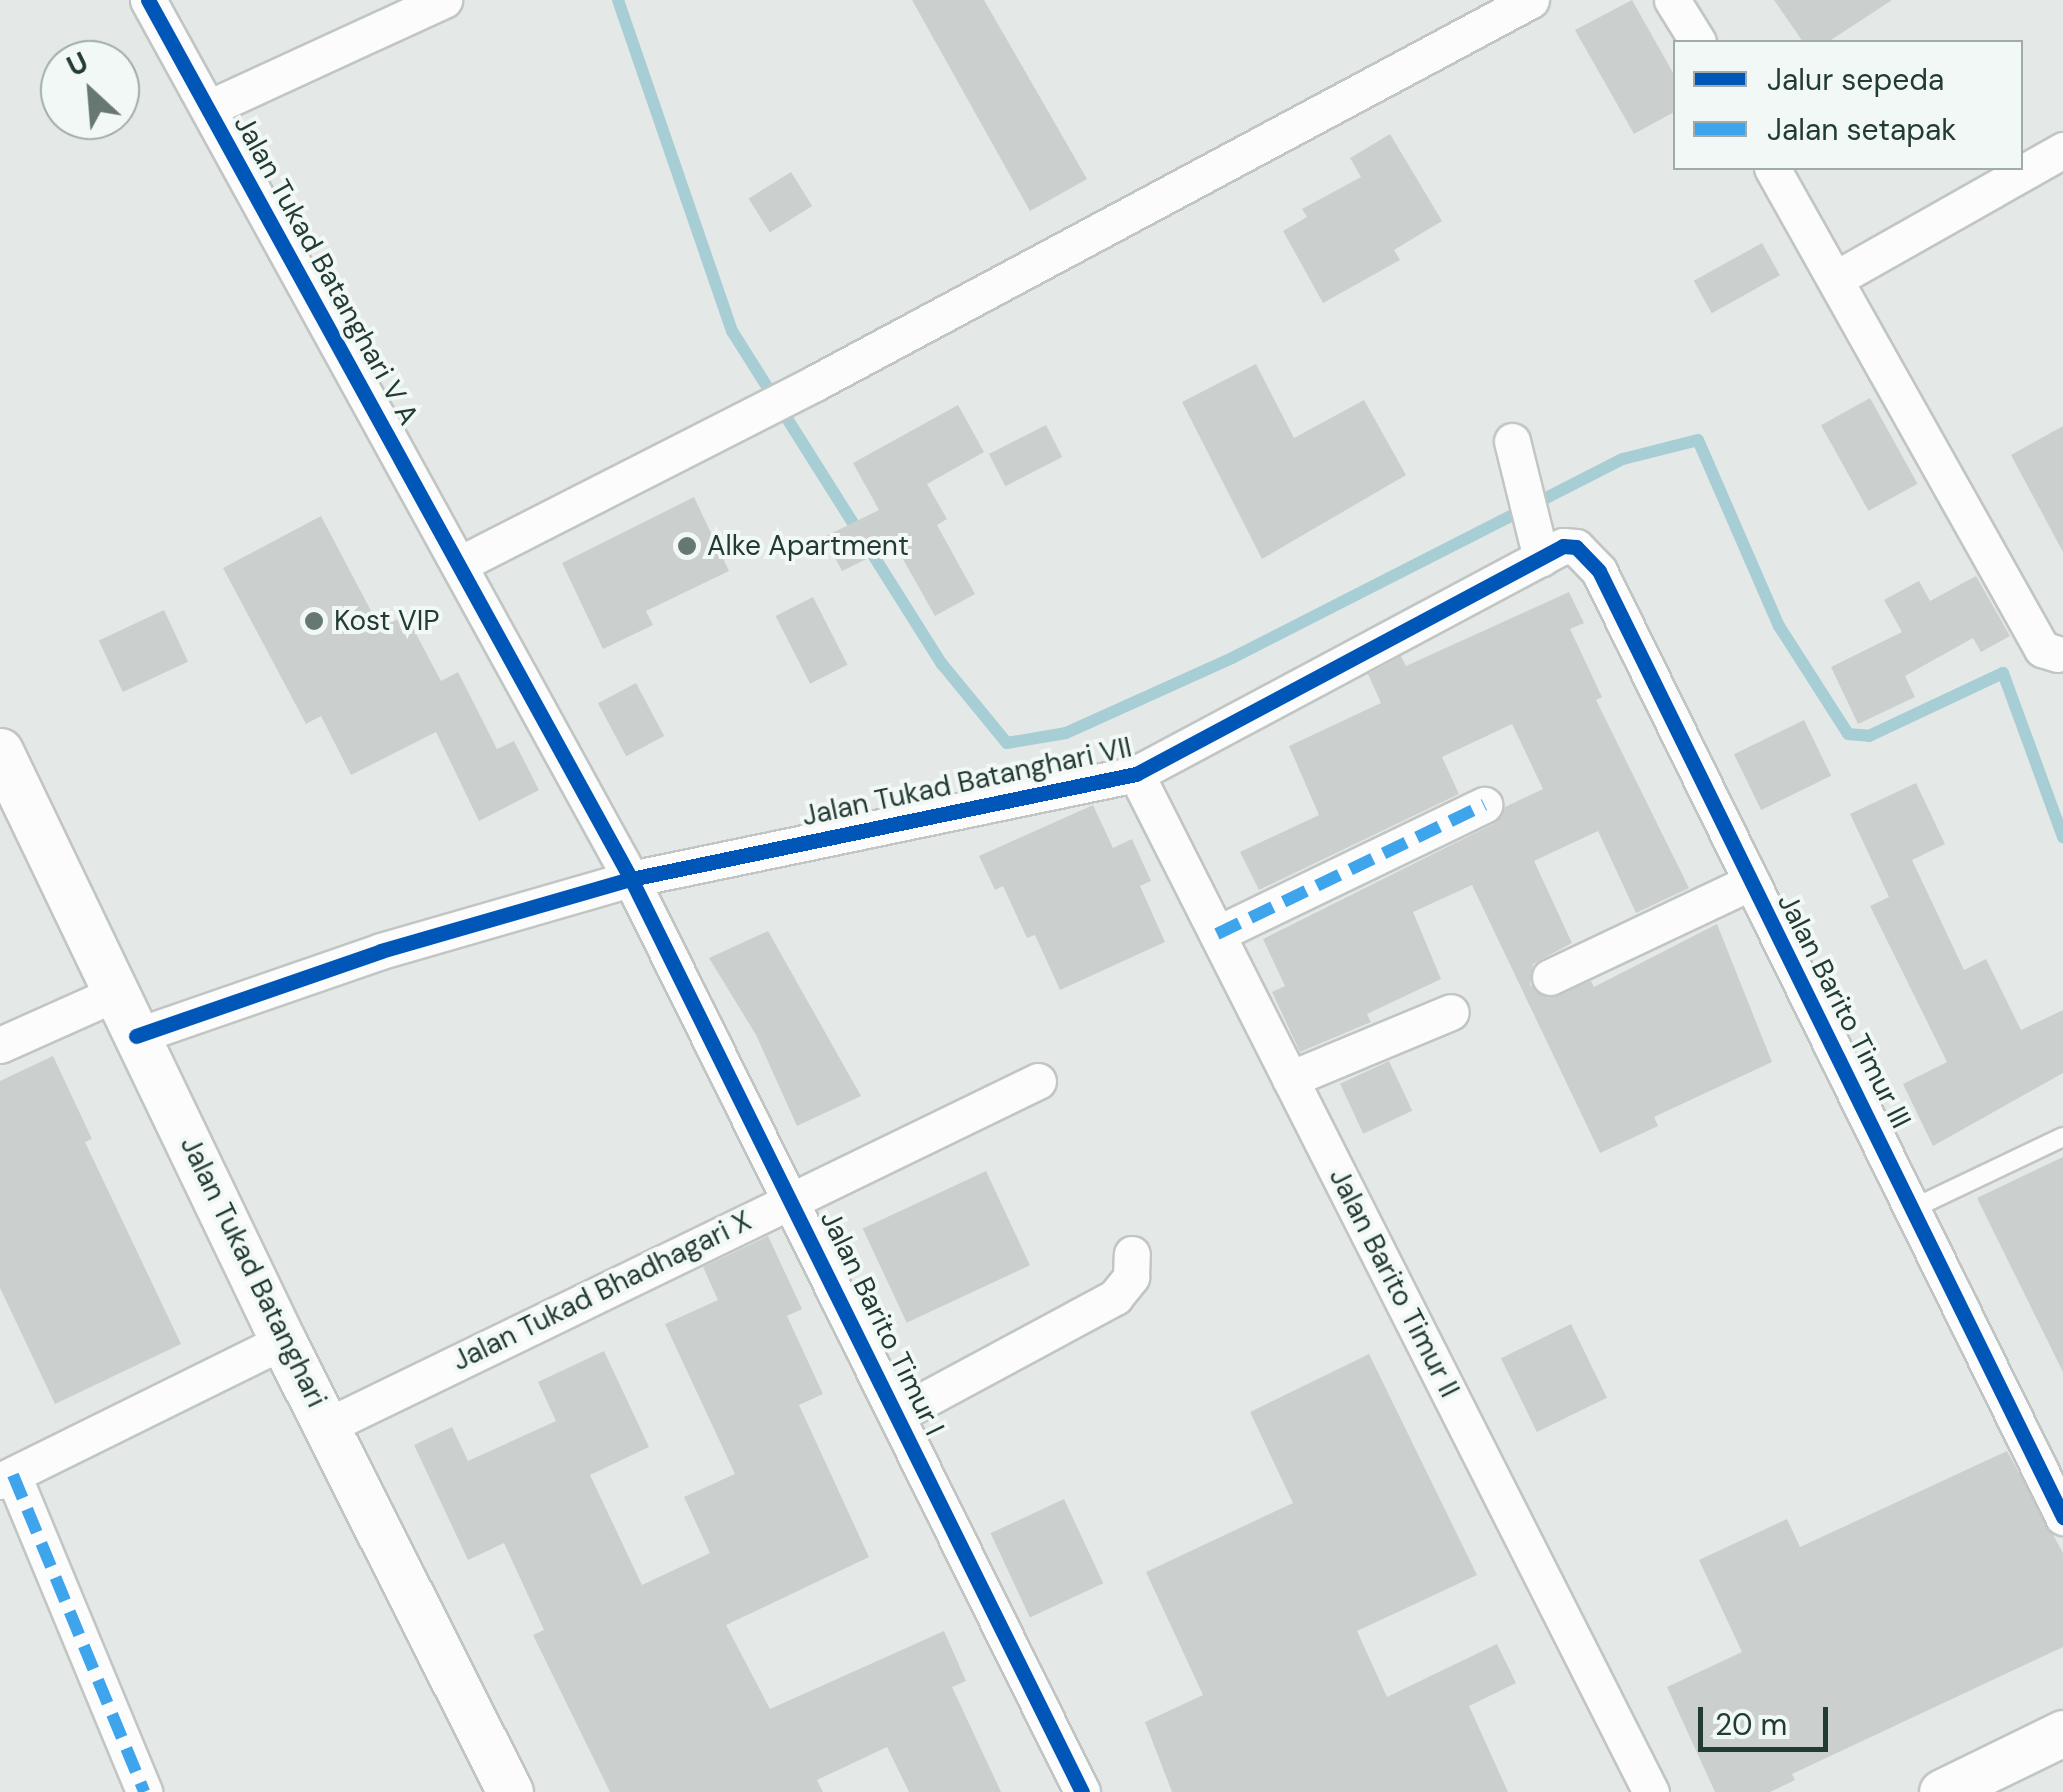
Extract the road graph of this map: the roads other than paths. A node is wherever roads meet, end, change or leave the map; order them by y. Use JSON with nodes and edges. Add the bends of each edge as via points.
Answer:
{"nodes":[{"id":1,"x":148,"y":0,"type":"edge"},
{"id":2,"x":444,"y":0,"type":"edge"},
{"id":3,"x":1530,"y":0,"type":"edge"},
{"id":4,"x":1672,"y":0,"type":"edge"},
{"id":5,"x":1697,"y":40,"type":"edge"},
{"id":6,"x":209,"y":108,"type":"junction"},
{"id":7,"x":2063,"y":150,"type":"edge"},
{"id":8,"x":1773,"y":170,"type":"edge"},
{"id":9,"x":1837,"y":278,"type":"junction"},
{"id":10,"x":1512,"y":441,"type":"dead end"},
{"id":11,"x":1546,"y":543,"type":"junction"},
{"id":12,"x":462,"y":563,"type":"junction"},
{"id":13,"x":2061,"y":656,"type":"edge"},
{"id":14,"x":0,"y":751,"type":"edge"},
{"id":15,"x":1136,"y":774,"type":"junction"},
{"id":16,"x":1484,"y":805,"type":"dead end"},
{"id":17,"x":631,"y":879,"type":"junction"},
{"id":18,"x":1751,"y":882,"type":"junction"},
{"id":19,"x":1216,"y":934,"type":"junction"},
{"id":20,"x":1550,"y":977,"type":"dead end"},
{"id":21,"x":114,"y":994,"type":"junction"},
{"id":22,"x":1452,"y":1012,"type":"dead end"},
{"id":23,"x":136,"y":1036,"type":"junction"},
{"id":24,"x":0,"y":1045,"type":"edge"},
{"id":25,"x":1290,"y":1079,"type":"junction"},
{"id":26,"x":1038,"y":1080,"type":"dead end"},
{"id":27,"x":2063,"y":1136,"type":"edge"},
{"id":28,"x":793,"y":1197,"type":"junction"},
{"id":29,"x":1914,"y":1208,"type":"junction"},
{"id":30,"x":1132,"y":1254,"type":"dead end"},
{"id":31,"x":283,"y":1341,"type":"junction"},
{"id":32,"x":898,"y":1414,"type":"junction"},
{"id":33,"x":329,"y":1425,"type":"junction"},
{"id":34,"x":6,"y":1478,"type":"edge"},
{"id":35,"x":2063,"y":1517,"type":"edge"},
{"id":36,"x":2063,"y":1734,"type":"edge"},
{"id":37,"x":144,"y":1792,"type":"edge"},
{"id":38,"x":510,"y":1792,"type":"edge"},
{"id":39,"x":1082,"y":1792,"type":"edge"},
{"id":40,"x":1651,"y":1792,"type":"edge"},
{"id":41,"x":1942,"y":1792,"type":"edge"}],
"edges":[{"from":1,"to":6,"type":"street","name":"Jalan Tukad Batanghari V A"},
{"from":2,"to":6,"type":"street","name":"Jalan Tukad Batanghari V A"},
{"from":3,"to":12,"type":"street","via":[[816,383]]},
{"from":4,"to":5,"type":"street"},
{"from":6,"to":12,"type":"street","name":"Jalan Tukad Batanghari V A"},
{"from":7,"to":9,"type":"street"},
{"from":8,"to":9,"type":"street"},
{"from":9,"to":13,"type":"street","via":[[2042,649]]},
{"from":10,"to":11,"type":"street"},
{"from":11,"to":15,"type":"street","name":"Jalan Tukad Batanghari VII"},
{"from":11,"to":18,"type":"street","name":"Jalan Barito Timur III","via":[[1576,547],[1599,571]]},
{"from":12,"to":17,"type":"street"},
{"from":14,"to":21,"type":"street","name":"Jalan Tukad Batanghari"},
{"from":15,"to":17,"type":"street","name":"Jalan Tukad Batanghari VII"},
{"from":15,"to":19,"type":"street","name":"Jalan Barito Timur II"},
{"from":16,"to":19,"type":"street"},
{"from":17,"to":23,"type":"street","name":"Jalan Tukad Batanghari VII","via":[[380,951]]},
{"from":17,"to":28,"type":"street","name":"Jalan Barito Timur I"},
{"from":18,"to":20,"type":"street"},
{"from":18,"to":29,"type":"street","name":"Jalan Barito Timur III"},
{"from":19,"to":25,"type":"street","name":"Jalan Barito Timur II"},
{"from":21,"to":23,"type":"street","name":"Jalan Tukad Batanghari"},
{"from":21,"to":24,"type":"street"},
{"from":22,"to":25,"type":"street"},
{"from":23,"to":31,"type":"street","name":"Jalan Tukad Batanghari"},
{"from":25,"to":40,"type":"street","name":"Jalan Barito Timur II"},
{"from":26,"to":28,"type":"street","name":"Jalan Tukad Bhadhagari X"},
{"from":27,"to":29,"type":"lane"},
{"from":28,"to":32,"type":"street","name":"Jalan Barito Timur I"},
{"from":28,"to":33,"type":"street","name":"Jalan Tukad Bhadhagari X"},
{"from":29,"to":35,"type":"street","name":"Jalan Barito Timur III"},
{"from":30,"to":32,"type":"street","via":[[1131,1277],[1115,1297]]},
{"from":31,"to":33,"type":"street","name":"Jalan Tukad Batanghari"},
{"from":31,"to":34,"type":"street"},
{"from":32,"to":39,"type":"street","name":"Jalan Barito Timur I"},
{"from":33,"to":38,"type":"street","name":"Jalan Tukad Batanghari"},
{"from":34,"to":37,"type":"street"},
{"from":36,"to":41,"type":"street"}]}
